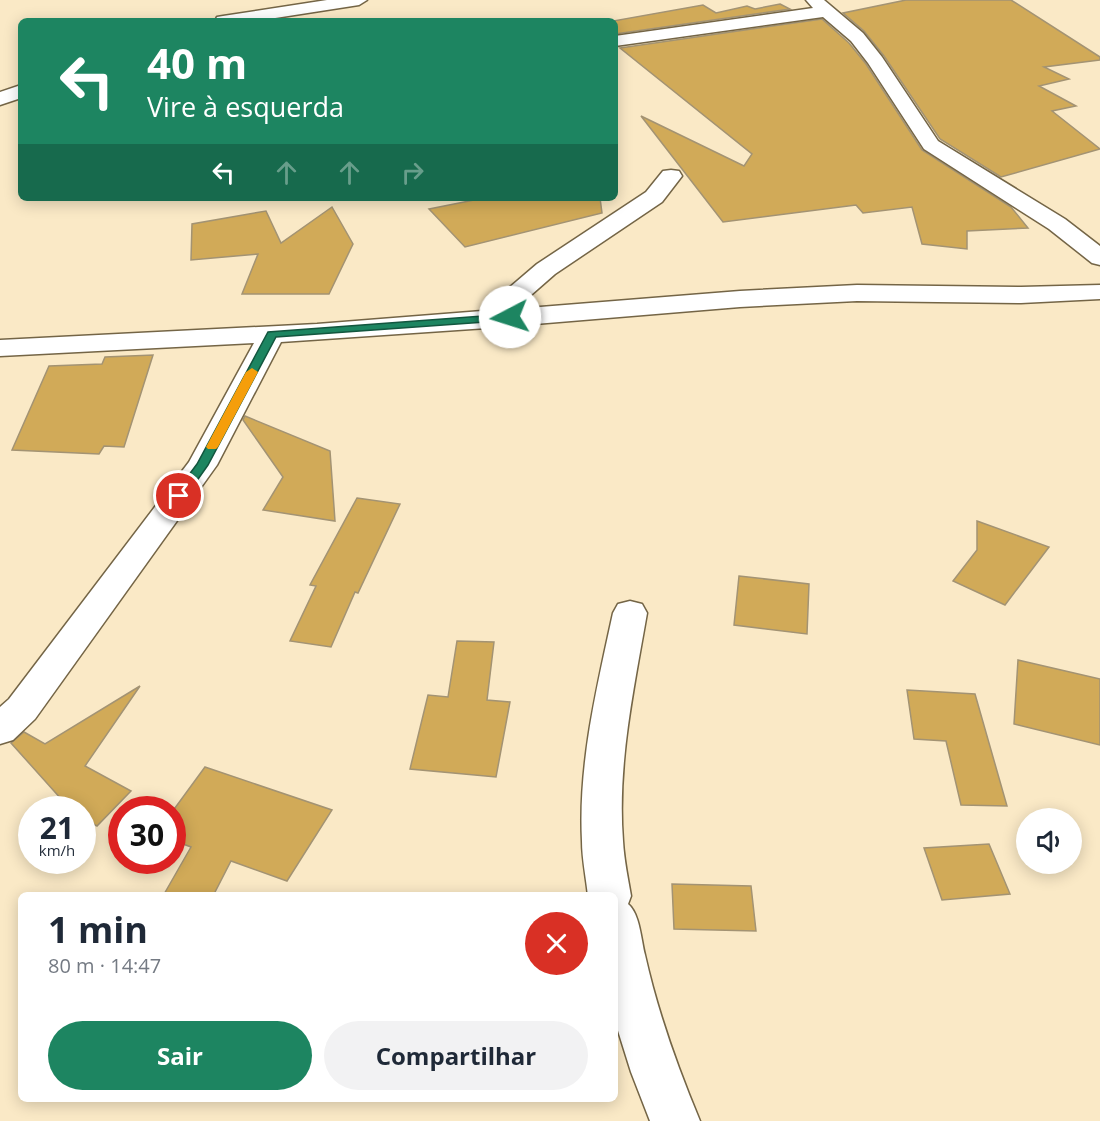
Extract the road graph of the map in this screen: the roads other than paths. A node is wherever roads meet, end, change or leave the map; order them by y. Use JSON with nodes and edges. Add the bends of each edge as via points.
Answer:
{"nodes":[{"id":1,"x":359,"y":0,"type":"edge"},
{"id":2,"x":818,"y":3,"type":"edge"},
{"id":3,"x":242,"y":18,"type":"edge"},
{"id":4,"x":618,"y":39,"type":"edge"},
{"id":5,"x":18,"y":92,"type":"edge"},
{"id":6,"x":0,"y":99,"type":"edge"},
{"id":7,"x":671,"y":176,"type":"dead end"},
{"id":8,"x":1100,"y":258,"type":"edge"},
{"id":9,"x":1100,"y":292,"type":"edge"},
{"id":10,"x":487,"y":320,"type":"junction"},
{"id":11,"x":272,"y":334,"type":"junction"},
{"id":12,"x":0,"y":348,"type":"edge"},
{"id":13,"x":630,"y":613,"type":"dead end"},
{"id":14,"x":0,"y":729,"type":"edge"},
{"id":15,"x":609,"y":892,"type":"edge"},
{"id":16,"x":618,"y":934,"type":"edge"},
{"id":17,"x":675,"y":1121,"type":"edge"}],
"edges":[{"from":1,"to":3,"type":"street"},
{"from":2,"to":4,"type":"street"},
{"from":2,"to":8,"type":"street","via":[[857,37],[931,145],[1057,224]]},
{"from":5,"to":6,"type":"street"},
{"from":7,"to":10,"type":"street","via":[[654,197],[546,269]]},
{"from":9,"to":10,"type":"street","via":[[857,293]]},
{"from":10,"to":11,"type":"street"},
{"from":11,"to":12,"type":"street"},
{"from":11,"to":14,"type":"street","via":[[202,465],[22,709]]},
{"from":13,"to":15,"type":"street","via":[[603,772],[602,834]]},
{"from":16,"to":17,"type":"street","via":[[652,1064]]}]}
